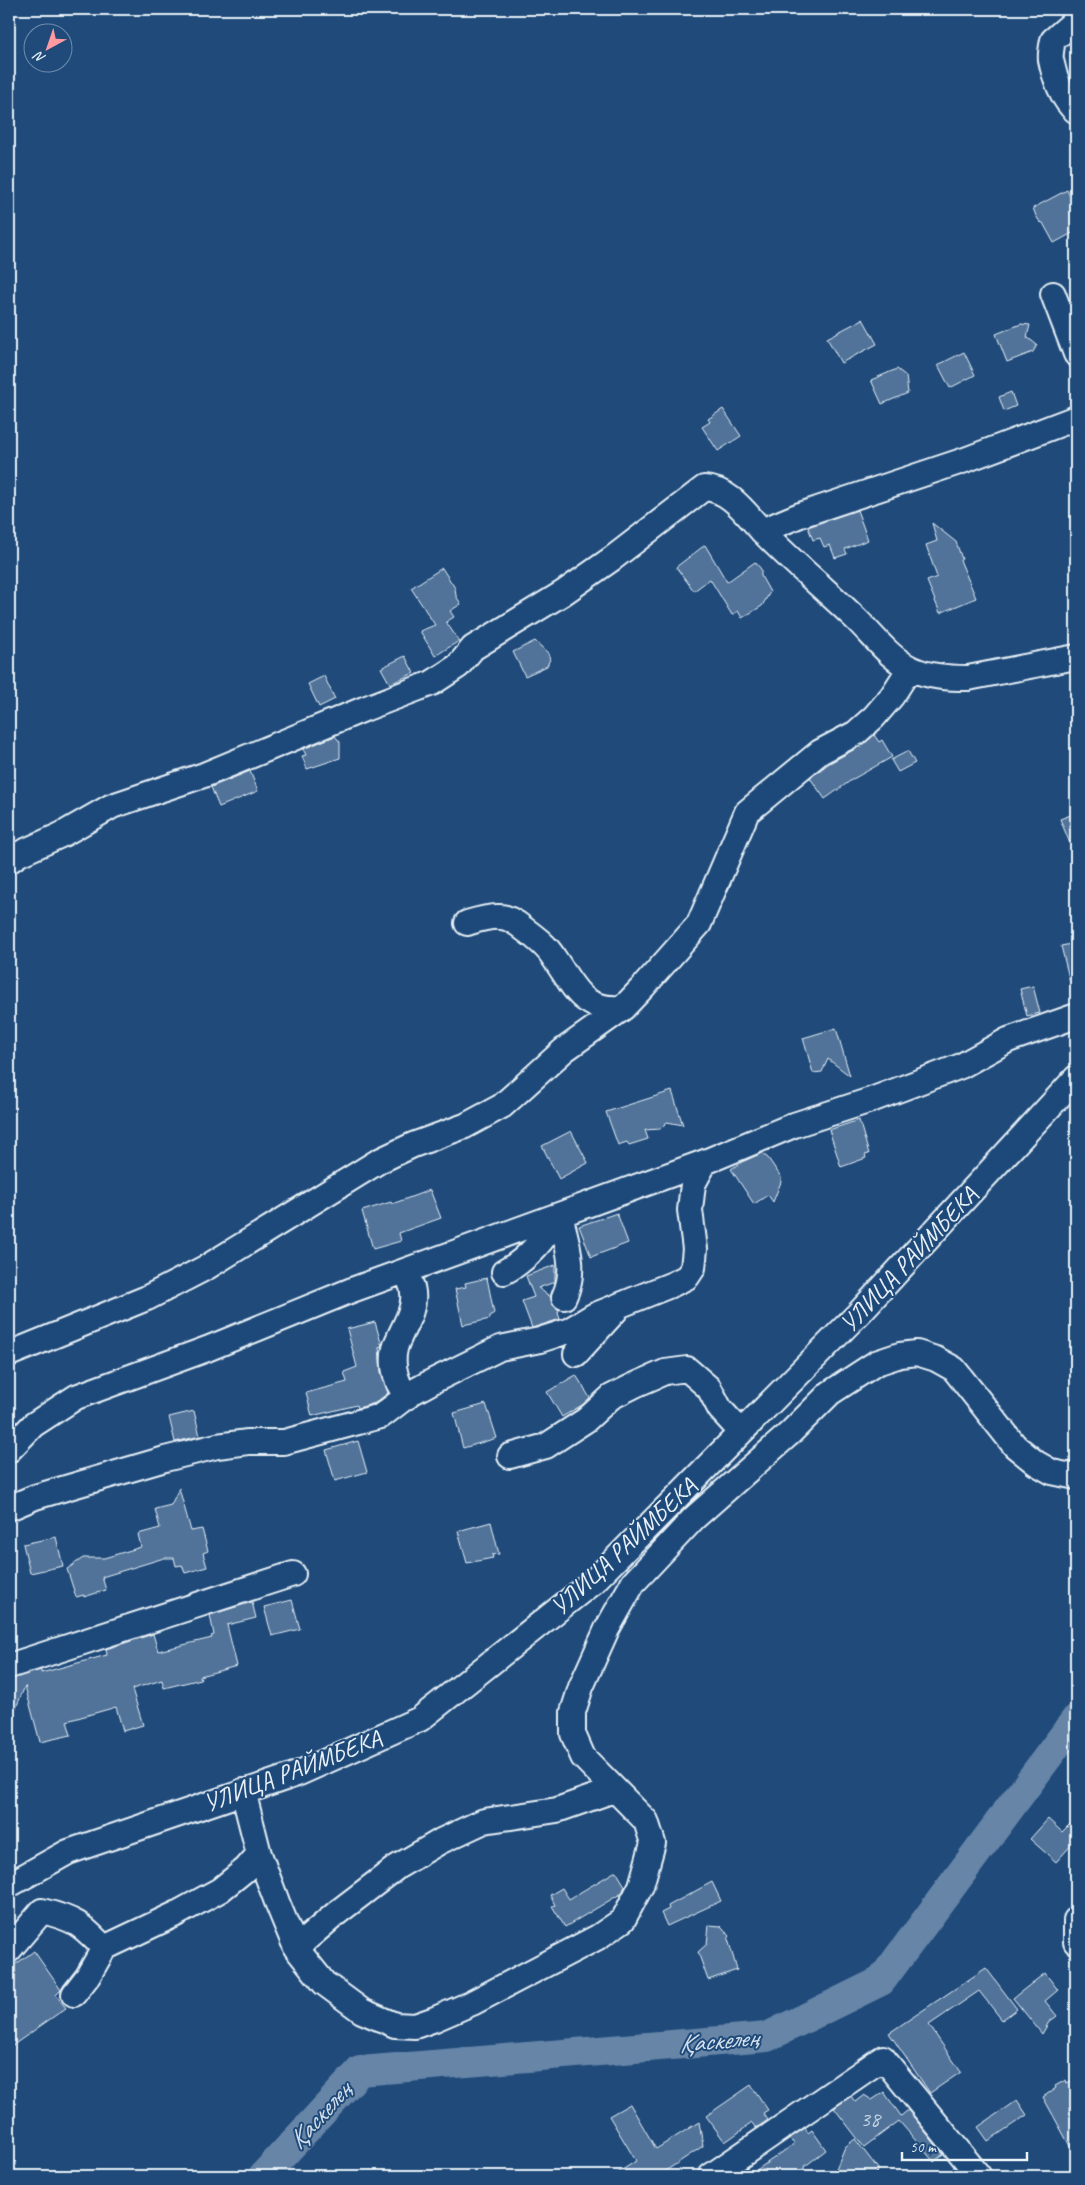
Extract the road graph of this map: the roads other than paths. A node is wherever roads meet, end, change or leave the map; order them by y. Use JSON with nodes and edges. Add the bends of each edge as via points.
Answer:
{"nodes":[{"id":1,"x":1076,"y":20,"type":"edge"},
{"id":2,"x":1076,"y":111,"type":"edge"},
{"id":3,"x":1053,"y":294,"type":"dead end"},
{"id":4,"x":1076,"y":354,"type":"edge"},
{"id":5,"x":1076,"y":418,"type":"edge"},
{"id":6,"x":762,"y":531,"type":"junction"},
{"id":7,"x":1076,"y":657,"type":"edge"},
{"id":8,"x":910,"y":668,"type":"junction"},
{"id":9,"x":9,"y":861,"type":"edge"},
{"id":10,"x":466,"y":923,"type":"dead end"},
{"id":11,"x":623,"y":1008,"type":"junction"},
{"id":12,"x":1076,"y":1016,"type":"edge"},
{"id":13,"x":1076,"y":1078,"type":"edge"},
{"id":14,"x":705,"y":1162,"type":"junction"},
{"id":15,"x":560,"y":1215,"type":"junction"},
{"id":16,"x":406,"y":1271,"type":"junction"},
{"id":17,"x":504,"y":1272,"type":"dead end"},
{"id":18,"x":564,"y":1297,"type":"dead end"},
{"id":19,"x":621,"y":1305,"type":"junction"},
{"id":20,"x":9,"y":1354,"type":"edge"},
{"id":21,"x":576,"y":1354,"type":"dead end"},
{"id":22,"x":473,"y":1362,"type":"junction"},
{"id":23,"x":407,"y":1397,"type":"junction"},
{"id":24,"x":381,"y":1416,"type":"junction"},
{"id":25,"x":741,"y":1432,"type":"junction"},
{"id":26,"x":9,"y":1450,"type":"edge"},
{"id":27,"x":510,"y":1456,"type":"dead end"},
{"id":28,"x":1076,"y":1477,"type":"edge"},
{"id":29,"x":9,"y":1508,"type":"edge"},
{"id":30,"x":293,"y":1574,"type":"dead end"},
{"id":31,"x":9,"y":1666,"type":"edge"},
{"id":32,"x":614,"y":1790,"type":"junction"},
{"id":33,"x":243,"y":1791,"type":"junction"},
{"id":34,"x":259,"y":1854,"type":"junction"},
{"id":35,"x":9,"y":1885,"type":"edge"},
{"id":36,"x":1076,"y":1920,"type":"edge"},
{"id":37,"x":1076,"y":1942,"type":"edge"},
{"id":38,"x":104,"y":1948,"type":"junction"},
{"id":39,"x":296,"y":1948,"type":"junction"},
{"id":40,"x":9,"y":1950,"type":"edge"},
{"id":41,"x":74,"y":1994,"type":"dead end"},
{"id":42,"x":710,"y":2176,"type":"edge"},
{"id":43,"x":979,"y":2176,"type":"edge"}],
"edges":[{"from":1,"to":2,"type":"street","via":[[1053,40],[1051,59],[1060,87]]},
{"from":3,"to":4,"type":"street"},
{"from":5,"to":6,"type":"street"},
{"from":6,"to":8,"type":"street","via":[[892,655]]},
{"from":6,"to":9,"type":"street","via":[[731,498],[715,488],[704,488],[563,593],[474,648],[458,666],[432,683],[204,775],[112,806]]},
{"from":7,"to":8,"type":"street","via":[[968,678],[950,678]]},
{"from":8,"to":11,"type":"street","via":[[892,696],[856,733],[820,752],[747,812],[699,924]]},
{"from":10,"to":11,"type":"street","via":[[502,917],[520,926],[554,956],[573,988],[586,1000],[608,1009]]},
{"from":11,"to":20,"type":"street","via":[[564,1050],[502,1106],[465,1126],[379,1161],[207,1267],[147,1298]]},
{"from":12,"to":14,"type":"street","via":[[1008,1040],[960,1066],[794,1125]]},
{"from":13,"to":25,"type":"street","name":"УЛИЦА РАЙМБЕКА","via":[[860,1312]]},
{"from":14,"to":15,"type":"street"},
{"from":14,"to":19,"type":"street","via":[[693,1184],[690,1210],[695,1249],[693,1268],[687,1277]]},
{"from":15,"to":16,"type":"street"},
{"from":15,"to":17,"type":"street","via":[[527,1256]]},
{"from":15,"to":18,"type":"street","via":[[572,1270]]},
{"from":16,"to":23,"type":"street","via":[[414,1293],[412,1308],[397,1340],[394,1356],[398,1386]]},
{"from":16,"to":26,"type":"street","via":[[76,1397],[33,1425]]},
{"from":19,"to":21,"type":"street"},
{"from":19,"to":22,"type":"street","via":[[568,1331],[500,1348]]},
{"from":22,"to":23,"type":"street"},
{"from":22,"to":24,"type":"street","via":[[429,1402],[405,1412]]},
{"from":23,"to":24,"type":"street"},
{"from":24,"to":29,"type":"street","via":[[284,1442],[217,1446],[35,1497]]},
{"from":25,"to":27,"type":"street","via":[[720,1409],[710,1388],[687,1369],[665,1372],[612,1397],[586,1420],[546,1446]]},
{"from":25,"to":33,"type":"street","name":"УЛИЦА РАЙМБЕКА","via":[[594,1581],[420,1718],[297,1774]]},
{"from":28,"to":32,"type":"street","via":[[1052,1472],[1016,1446],[954,1369],[936,1359],[917,1353],[900,1355],[876,1363],[853,1378],[830,1394],[694,1518],[623,1598],[581,1687],[573,1712],[573,1734],[583,1757]]},
{"from":30,"to":31,"type":"street"},
{"from":32,"to":39,"type":"street","via":[[557,1810],[484,1821],[441,1841],[398,1867]]},
{"from":32,"to":39,"type":"street","via":[[646,1821],[653,1843],[641,1886],[623,1920],[598,1937],[472,2003],[415,2026],[395,2024],[362,2011],[324,1983]]},
{"from":33,"to":34,"type":"street"},
{"from":33,"to":35,"type":"street","name":"УЛИЦА РАЙМБЕКА","via":[[68,1852]]},
{"from":34,"to":38,"type":"street","via":[[220,1890]]},
{"from":34,"to":39,"type":"street"},
{"from":36,"to":37,"type":"street"},
{"from":38,"to":40,"type":"street","via":[[68,1917],[42,1911]]},
{"from":38,"to":41,"type":"street"},
{"from":42,"to":43,"type":"street","via":[[883,2058]]}]}
